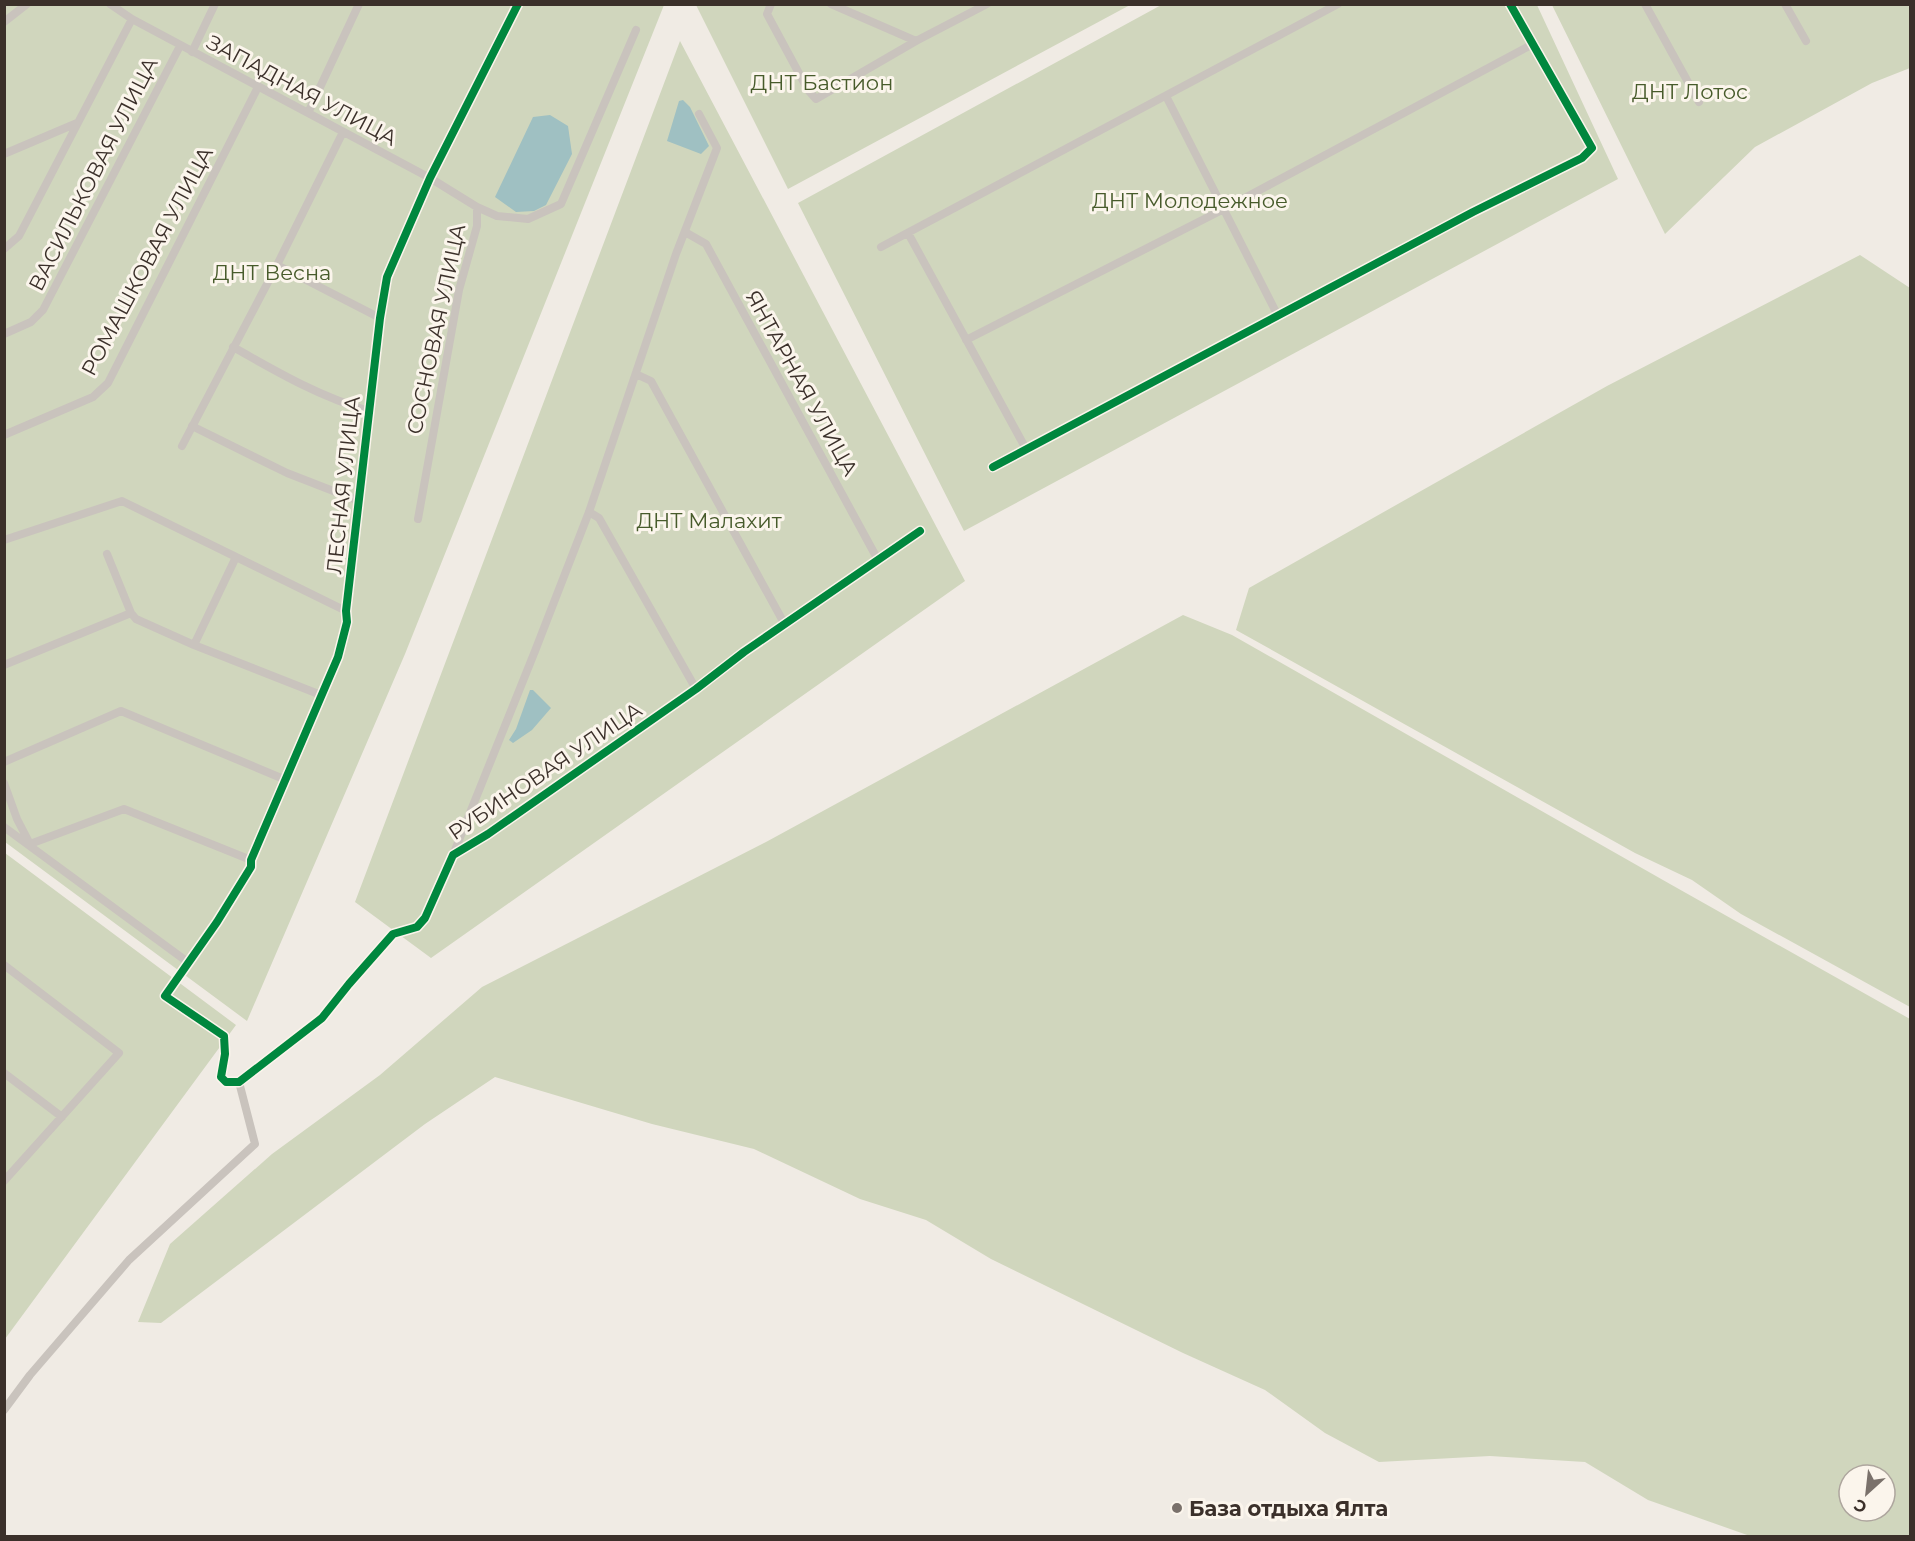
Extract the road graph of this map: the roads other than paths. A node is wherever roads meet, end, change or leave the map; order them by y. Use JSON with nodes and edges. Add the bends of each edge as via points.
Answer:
{"nodes":[{"id":1,"x":27,"y":4,"type":"edge"},
{"id":2,"x":110,"y":4,"type":"edge"},
{"id":3,"x":215,"y":4,"type":"edge"},
{"id":4,"x":359,"y":4,"type":"edge"},
{"id":5,"x":518,"y":4,"type":"edge"},
{"id":6,"x":771,"y":4,"type":"edge"},
{"id":7,"x":831,"y":4,"type":"edge"},
{"id":8,"x":987,"y":4,"type":"edge"},
{"id":9,"x":1338,"y":4,"type":"edge"},
{"id":10,"x":1510,"y":4,"type":"edge"},
{"id":11,"x":1645,"y":4,"type":"edge"},
{"id":12,"x":1785,"y":4,"type":"edge"},
{"id":13,"x":132,"y":20,"type":"junction"},
{"id":14,"x":4,"y":22,"type":"edge"},
{"id":15,"x":636,"y":30,"type":"dead end"},
{"id":16,"x":916,"y":41,"type":"junction"},
{"id":17,"x":1806,"y":41,"type":"dead end"},
{"id":18,"x":1533,"y":44,"type":"junction"},
{"id":19,"x":180,"y":46,"type":"junction"},
{"id":20,"x":192,"y":52,"type":"junction"},
{"id":21,"x":258,"y":87,"type":"junction"},
{"id":22,"x":1166,"y":96,"type":"junction"},
{"id":23,"x":1699,"y":102,"type":"dead end"},
{"id":24,"x":308,"y":113,"type":"junction"},
{"id":25,"x":699,"y":114,"type":"dead end"},
{"id":26,"x":78,"y":123,"type":"junction"},
{"id":27,"x":344,"y":132,"type":"junction"},
{"id":28,"x":4,"y":154,"type":"edge"},
{"id":29,"x":430,"y":178,"type":"junction"},
{"id":30,"x":477,"y":207,"type":"junction"},
{"id":31,"x":1224,"y":209,"type":"junction"},
{"id":32,"x":686,"y":232,"type":"junction"},
{"id":33,"x":908,"y":233,"type":"junction"},
{"id":34,"x":881,"y":247,"type":"dead end"},
{"id":35,"x":4,"y":249,"type":"edge"},
{"id":36,"x":278,"y":265,"type":"junction"},
{"id":37,"x":1278,"y":316,"type":"junction"},
{"id":38,"x":380,"y":318,"type":"junction"},
{"id":39,"x":4,"y":334,"type":"edge"},
{"id":40,"x":966,"y":340,"type":"junction"},
{"id":41,"x":233,"y":347,"type":"junction"},
{"id":42,"x":636,"y":374,"type":"junction"},
{"id":43,"x":369,"y":411,"type":"junction"},
{"id":44,"x":192,"y":426,"type":"junction"},
{"id":45,"x":4,"y":435,"type":"edge"},
{"id":46,"x":182,"y":446,"type":"dead end"},
{"id":47,"x":1026,"y":449,"type":"junction"},
{"id":48,"x":993,"y":467,"type":"dead end"},
{"id":49,"x":359,"y":501,"type":"junction"},
{"id":50,"x":589,"y":513,"type":"junction"},
{"id":51,"x":418,"y":519,"type":"dead end"},
{"id":52,"x":920,"y":531,"type":"dead end"},
{"id":53,"x":4,"y":540,"type":"edge"},
{"id":54,"x":107,"y":554,"type":"dead end"},
{"id":55,"x":236,"y":557,"type":"junction"},
{"id":56,"x":878,"y":560,"type":"junction"},
{"id":57,"x":346,"y":611,"type":"junction"},
{"id":58,"x":131,"y":613,"type":"junction"},
{"id":59,"x":784,"y":623,"type":"junction"},
{"id":60,"x":194,"y":645,"type":"junction"},
{"id":61,"x":4,"y":665,"type":"edge"},
{"id":62,"x":696,"y":689,"type":"junction"},
{"id":63,"x":321,"y":695,"type":"junction"},
{"id":64,"x":4,"y":762,"type":"edge"},
{"id":65,"x":286,"y":780,"type":"junction"},
{"id":66,"x":4,"y":783,"type":"edge"},
{"id":67,"x":4,"y":827,"type":"edge"},
{"id":68,"x":30,"y":844,"type":"junction"},
{"id":69,"x":453,"y":855,"type":"junction"},
{"id":70,"x":251,"y":860,"type":"junction"},
{"id":71,"x":189,"y":963,"type":"junction"},
{"id":72,"x":4,"y":965,"type":"edge"},
{"id":73,"x":4,"y":1073,"type":"edge"},
{"id":74,"x":239,"y":1082,"type":"junction"},
{"id":75,"x":62,"y":1117,"type":"junction"},
{"id":76,"x":4,"y":1181,"type":"edge"},
{"id":77,"x":4,"y":1410,"type":"edge"}],
"edges":[{"from":1,"to":14,"type":"street"},
{"from":2,"to":13,"type":"street","name":"ЗАПАДНАЯ УЛИЦА"},
{"from":3,"to":20,"type":"street"},
{"from":4,"to":24,"type":"street"},
{"from":5,"to":29,"type":"street","name":"ЛЕСНАЯ УЛИЦА"},
{"from":6,"to":16,"type":"street","via":[[767,14],[816,99]]},
{"from":7,"to":16,"type":"street"},
{"from":8,"to":16,"type":"street"},
{"from":9,"to":22,"type":"street"},
{"from":10,"to":18,"type":"street"},
{"from":11,"to":23,"type":"street"},
{"from":12,"to":17,"type":"street"},
{"from":13,"to":19,"type":"street","name":"ЗАПАДНАЯ УЛИЦА"},
{"from":13,"to":26,"type":"street"},
{"from":15,"to":30,"type":"street","name":"СОСНОВАЯ УЛИЦА","via":[[561,204],[528,219],[497,216]]},
{"from":18,"to":31,"type":"street"},
{"from":18,"to":37,"type":"street","via":[[1592,148],[1582,158]]},
{"from":19,"to":20,"type":"street","name":"ЗАПАДНАЯ УЛИЦА"},
{"from":19,"to":39,"type":"street","name":"ВАСИЛЬКОВАЯ УЛИЦА","via":[[43,310],[31,322]]},
{"from":20,"to":21,"type":"street","name":"ЗАПАДНАЯ УЛИЦА"},
{"from":21,"to":24,"type":"street","name":"ЗАПАДНАЯ УЛИЦА"},
{"from":21,"to":45,"type":"street","name":"РОМАШКОВАЯ УЛИЦА","via":[[108,383],[93,397]]},
{"from":22,"to":31,"type":"street"},
{"from":22,"to":33,"type":"street"},
{"from":24,"to":27,"type":"street","name":"ЗАПАДНАЯ УЛИЦА"},
{"from":25,"to":32,"type":"street","name":"РУБИНОВАЯ УЛИЦА","via":[[717,148]]},
{"from":26,"to":28,"type":"street"},
{"from":26,"to":35,"type":"street","via":[[19,236]]},
{"from":27,"to":29,"type":"street","name":"ЗАПАДНАЯ УЛИЦА"},
{"from":27,"to":36,"type":"street"},
{"from":29,"to":30,"type":"street","name":"ЗАПАДНАЯ УЛИЦА"},
{"from":29,"to":38,"type":"street","name":"ЛЕСНАЯ УЛИЦА","via":[[387,277]]},
{"from":30,"to":51,"type":"street","name":"СОСНОВАЯ УЛИЦА","via":[[477,226],[459,291]]},
{"from":31,"to":37,"type":"street"},
{"from":31,"to":40,"type":"street"},
{"from":32,"to":42,"type":"street","name":"РУБИНОВАЯ УЛИЦА"},
{"from":32,"to":56,"type":"street","name":"ЯНТАРНАЯ УЛИЦА","via":[[706,244]]},
{"from":33,"to":34,"type":"street"},
{"from":33,"to":40,"type":"street"},
{"from":36,"to":38,"type":"street"},
{"from":36,"to":41,"type":"street"},
{"from":37,"to":47,"type":"street"},
{"from":38,"to":43,"type":"street","name":"ЛЕСНАЯ УЛИЦА"},
{"from":40,"to":47,"type":"street"},
{"from":41,"to":43,"type":"street","via":[[317,393]]},
{"from":41,"to":44,"type":"street"},
{"from":42,"to":50,"type":"street","name":"РУБИНОВАЯ УЛИЦА"},
{"from":42,"to":59,"type":"street","via":[[651,381]]},
{"from":43,"to":49,"type":"street","name":"ЛЕСНАЯ УЛИЦА"},
{"from":44,"to":46,"type":"street"},
{"from":44,"to":49,"type":"street","via":[[287,473]]},
{"from":47,"to":48,"type":"street"},
{"from":49,"to":57,"type":"street","name":"ЛЕСНАЯ УЛИЦА"},
{"from":50,"to":62,"type":"street","via":[[599,518]]},
{"from":50,"to":69,"type":"street","name":"РУБИНОВАЯ УЛИЦА"},
{"from":52,"to":56,"type":"street","name":"РУБИНОВАЯ УЛИЦА"},
{"from":53,"to":55,"type":"street","via":[[122,501]]},
{"from":54,"to":58,"type":"street"},
{"from":55,"to":57,"type":"street"},
{"from":55,"to":60,"type":"street"},
{"from":56,"to":59,"type":"street","name":"РУБИНОВАЯ УЛИЦА"},
{"from":57,"to":63,"type":"street","name":"ЛЕСНАЯ УЛИЦА","via":[[338,657]]},
{"from":58,"to":60,"type":"street","via":[[136,619]]},
{"from":58,"to":61,"type":"street"},
{"from":59,"to":62,"type":"street","name":"РУБИНОВАЯ УЛИЦА"},
{"from":60,"to":63,"type":"street"},
{"from":62,"to":69,"type":"street","name":"РУБИНОВАЯ УЛИЦА"},
{"from":63,"to":65,"type":"street","name":"ЛЕСНАЯ УЛИЦА"},
{"from":64,"to":65,"type":"street","via":[[121,711]]},
{"from":65,"to":70,"type":"street","name":"ЛЕСНАЯ УЛИЦА"},
{"from":66,"to":68,"type":"street"},
{"from":67,"to":68,"type":"street"},
{"from":68,"to":70,"type":"street","via":[[124,809]]},
{"from":68,"to":71,"type":"street"},
{"from":69,"to":74,"type":"street","name":"РУБИНОВАЯ УЛИЦА","via":[[425,918],[417,927],[393,934],[322,1018]]},
{"from":70,"to":71,"type":"street","name":"ЛЕСНАЯ УЛИЦА","via":[[251,867]]},
{"from":71,"to":74,"type":"street","name":"ЛЕСНАЯ УЛИЦА","via":[[165,996],[224,1036],[221,1077],[226,1082]]},
{"from":72,"to":75,"type":"street","via":[[119,1053]]},
{"from":73,"to":75,"type":"street"},
{"from":74,"to":77,"type":"street","via":[[255,1144],[129,1260]]},
{"from":75,"to":76,"type":"street"}]}
